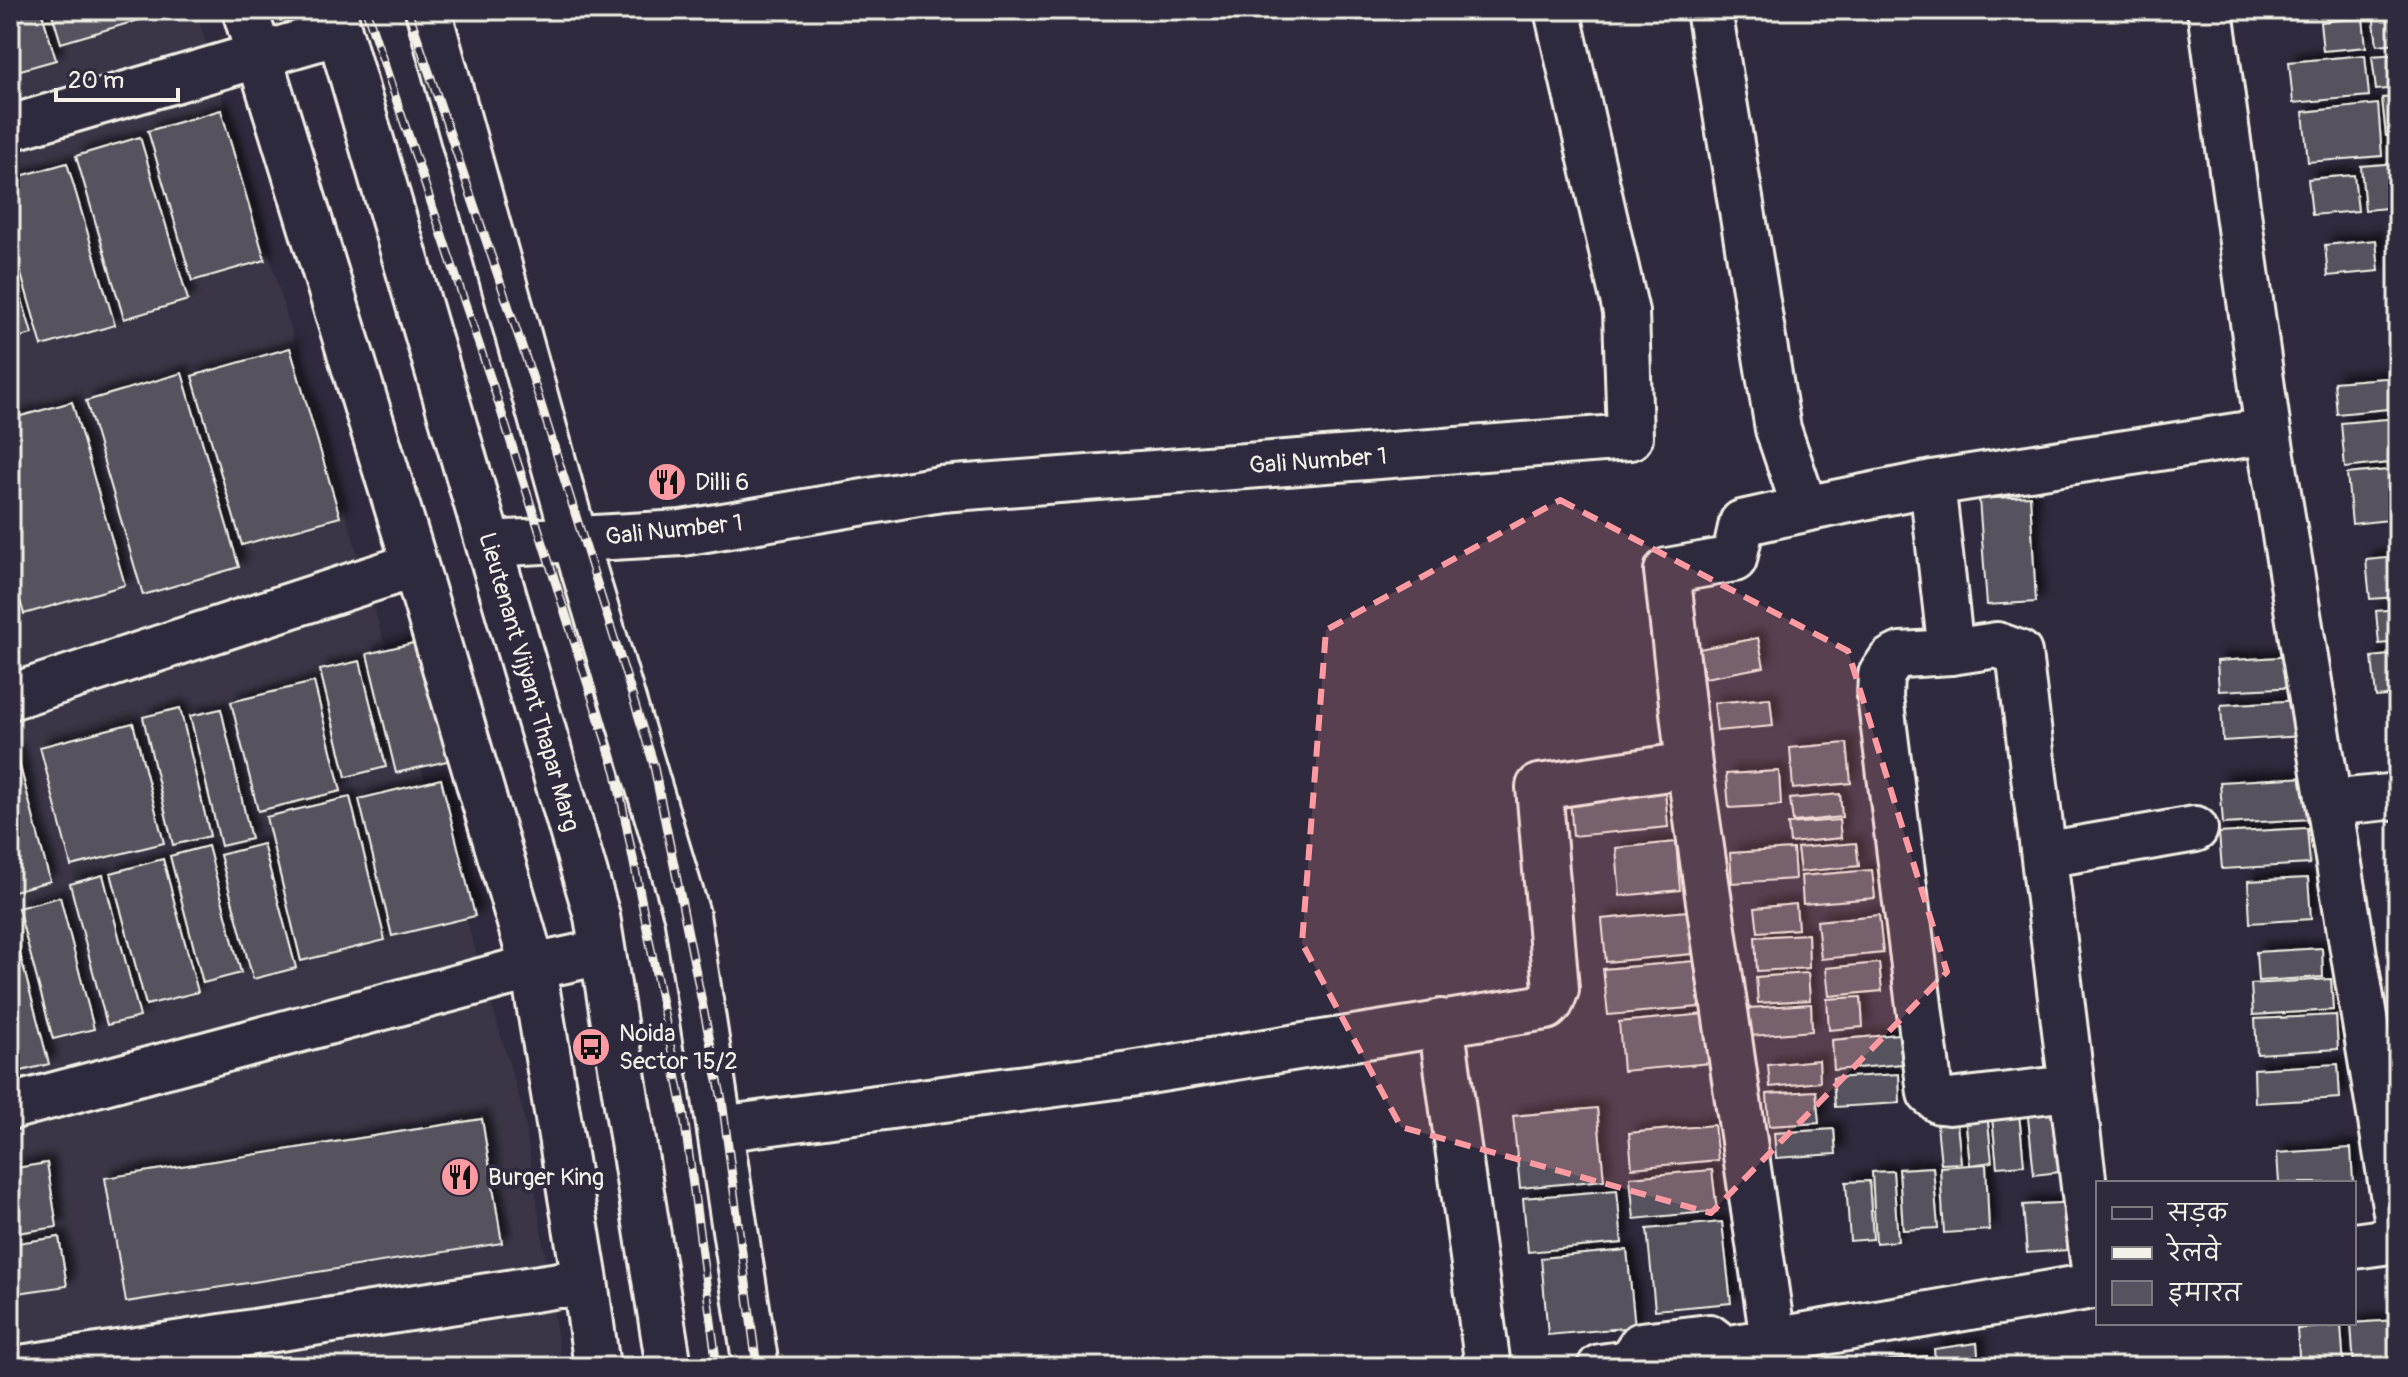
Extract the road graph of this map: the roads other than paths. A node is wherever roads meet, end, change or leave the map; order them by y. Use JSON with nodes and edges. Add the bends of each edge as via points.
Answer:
{"nodes":[{"id":1,"x":245,"y":10,"type":"edge"},
{"id":2,"x":428,"y":10,"type":"edge"},
{"id":3,"x":1557,"y":10,"type":"edge"},
{"id":4,"x":1709,"y":10,"type":"edge"},
{"id":5,"x":2210,"y":10,"type":"edge"},
{"id":6,"x":336,"y":21,"type":"edge"},
{"id":7,"x":261,"y":54,"type":"junction"},
{"id":8,"x":10,"y":128,"type":"edge"},
{"id":9,"x":2268,"y":431,"type":"junction"},
{"id":10,"x":1932,"y":483,"type":"junction"},
{"id":11,"x":1805,"y":509,"type":"junction"},
{"id":12,"x":575,"y":540,"type":"junction"},
{"id":13,"x":489,"y":544,"type":"junction"},
{"id":14,"x":415,"y":565,"type":"junction"},
{"id":15,"x":1951,"y":652,"type":"junction"},
{"id":16,"x":10,"y":697,"type":"edge"},
{"id":17,"x":1689,"y":765,"type":"junction"},
{"id":18,"x":2398,"y":796,"type":"edge"},
{"id":19,"x":2329,"y":803,"type":"junction"},
{"id":20,"x":2195,"y":829,"type":"dead end"},
{"id":21,"x":2044,"y":855,"type":"junction"},
{"id":22,"x":602,"y":952,"type":"junction"},
{"id":23,"x":533,"y":967,"type":"junction"},
{"id":24,"x":1441,"y":1022,"type":"junction"},
{"id":25,"x":2070,"y":1088,"type":"junction"},
{"id":26,"x":10,"y":1107,"type":"edge"},
{"id":27,"x":720,"y":1129,"type":"junction"},
{"id":28,"x":2398,"y":1224,"type":"edge"},
{"id":29,"x":2398,"y":1240,"type":"edge"},
{"id":30,"x":2356,"y":1246,"type":"edge"},
{"id":31,"x":2096,"y":1278,"type":"edge"},
{"id":32,"x":585,"y":1281,"type":"junction"},
{"id":33,"x":2096,"y":1285,"type":"edge"},
{"id":34,"x":1775,"y":1354,"type":"edge"},
{"id":35,"x":1721,"y":1358,"type":"edge"},
{"id":36,"x":1615,"y":1366,"type":"edge"},
{"id":37,"x":27,"y":1367,"type":"edge"},
{"id":38,"x":597,"y":1367,"type":"edge"},
{"id":39,"x":669,"y":1367,"type":"edge"},
{"id":40,"x":756,"y":1367,"type":"edge"},
{"id":41,"x":1488,"y":1367,"type":"edge"}],
"edges":[{"from":1,"to":7,"type":"street"},
{"from":2,"to":12,"type":"street"},
{"from":3,"to":12,"type":"street","name":"Gali Number 1","via":[[1626,312],[1630,437],[941,489],[682,533]]},
{"from":4,"to":11,"type":"street","via":[[1778,429]]},
{"from":5,"to":9,"type":"street"},
{"from":6,"to":7,"type":"street"},
{"from":6,"to":13,"type":"street","name":"Lieutenant Vijyant Thapar Marg"},
{"from":7,"to":8,"type":"street"},
{"from":7,"to":14,"type":"street"},
{"from":9,"to":10,"type":"street"},
{"from":9,"to":19,"type":"street"},
{"from":10,"to":11,"type":"street"},
{"from":10,"to":15,"type":"street"},
{"from":11,"to":17,"type":"street","via":[[1742,523],[1734,559],[1667,571]]},
{"from":12,"to":13,"type":"street"},
{"from":12,"to":27,"type":"street","via":[[687,915]]},
{"from":13,"to":22,"type":"street","name":"Lieutenant Vijyant Thapar Marg","via":[[597,916]]},
{"from":14,"to":16,"type":"street"},
{"from":14,"to":23,"type":"street"},
{"from":15,"to":21,"type":"street","via":[[1997,645],[2019,653]]},
{"from":15,"to":25,"type":"street","via":[[1901,655],[1881,675],[1930,1093],[1949,1102]]},
{"from":17,"to":24,"type":"street","via":[[1539,787],[1555,995],[1546,1007]]},
{"from":17,"to":34,"type":"street"},
{"from":18,"to":19,"type":"street"},
{"from":19,"to":28,"type":"street"},
{"from":20,"to":21,"type":"street"},
{"from":21,"to":25,"type":"street"},
{"from":22,"to":23,"type":"street"},
{"from":22,"to":39,"type":"street","name":"Lieutenant Vijyant Thapar Marg"},
{"from":23,"to":26,"type":"street"},
{"from":23,"to":32,"type":"street"},
{"from":24,"to":27,"type":"street","via":[[1130,1074]]},
{"from":24,"to":41,"type":"street"},
{"from":25,"to":31,"type":"street"},
{"from":27,"to":40,"type":"street"},
{"from":29,"to":30,"type":"street"},
{"from":32,"to":37,"type":"street"},
{"from":32,"to":38,"type":"street"},
{"from":33,"to":34,"type":"street"},
{"from":34,"to":35,"type":"street"},
{"from":35,"to":36,"type":"street","via":[[1709,1337],[1641,1345]]}]}
